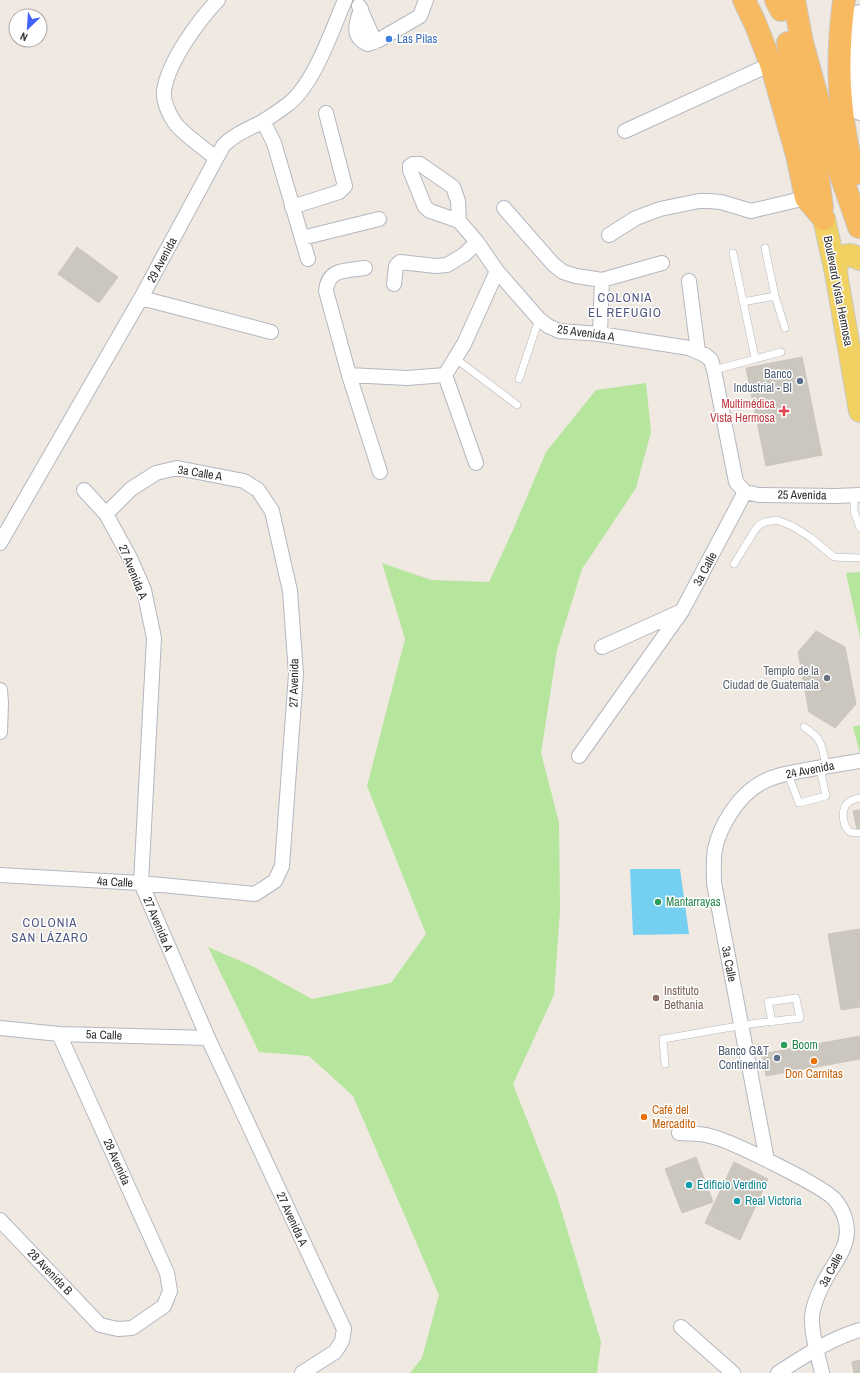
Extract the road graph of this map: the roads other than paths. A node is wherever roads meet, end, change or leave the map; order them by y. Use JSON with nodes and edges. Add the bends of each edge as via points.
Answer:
{"nodes":[{"id":1,"x":218,"y":0,"type":"edge"},
{"id":2,"x":345,"y":0,"type":"edge"},
{"id":3,"x":426,"y":0,"type":"edge"},
{"id":4,"x":744,"y":0,"type":"edge"},
{"id":5,"x":844,"y":0,"type":"edge"},
{"id":6,"x":782,"y":2,"type":"edge"},
{"id":7,"x":357,"y":5,"type":"edge"},
{"id":8,"x":860,"y":14,"type":"edge"},
{"id":9,"x":771,"y":64,"type":"junction"},
{"id":10,"x":860,"y":111,"type":"edge"},
{"id":11,"x":326,"y":113,"type":"dead end"},
{"id":12,"x":263,"y":121,"type":"junction"},
{"id":13,"x":625,"y":131,"type":"dead end"},
{"id":14,"x":216,"y":158,"type":"junction"},
{"id":15,"x":806,"y":198,"type":"junction"},
{"id":16,"x":292,"y":207,"type":"junction"},
{"id":17,"x":504,"y":208,"type":"dead end"},
{"id":18,"x":824,"y":218,"type":"junction"},
{"id":19,"x":380,"y":219,"type":"dead end"},
{"id":20,"x":459,"y":221,"type":"dead end"},
{"id":21,"x":860,"y":231,"type":"edge"},
{"id":22,"x":609,"y":235,"type":"dead end"},
{"id":23,"x":302,"y":238,"type":"junction"},
{"id":24,"x":477,"y":242,"type":"junction"},
{"id":25,"x":830,"y":244,"type":"junction"},
{"id":26,"x":765,"y":248,"type":"dead end"},
{"id":27,"x":733,"y":253,"type":"dead end"},
{"id":28,"x":308,"y":259,"type":"dead end"},
{"id":29,"x":860,"y":259,"type":"edge"},
{"id":30,"x":662,"y":263,"type":"dead end"},
{"id":31,"x":365,"y":268,"type":"dead end"},
{"id":32,"x":497,"y":271,"type":"junction"},
{"id":33,"x":836,"y":273,"type":"junction"},
{"id":34,"x":602,"y":280,"type":"junction"},
{"id":35,"x":689,"y":281,"type":"dead end"},
{"id":36,"x":394,"y":284,"type":"dead end"},
{"id":37,"x":775,"y":296,"type":"junction"},
{"id":38,"x":142,"y":298,"type":"junction"},
{"id":39,"x":743,"y":302,"type":"junction"},
{"id":40,"x":540,"y":319,"type":"junction"},
{"id":41,"x":785,"y":328,"type":"dead end"},
{"id":42,"x":271,"y":332,"type":"dead end"},
{"id":43,"x":600,"y":334,"type":"junction"},
{"id":44,"x":698,"y":352,"type":"junction"},
{"id":45,"x":781,"y":352,"type":"dead end"},
{"id":46,"x":755,"y":358,"type":"junction"},
{"id":47,"x":456,"y":359,"type":"junction"},
{"id":48,"x":712,"y":365,"type":"junction"},
{"id":49,"x":349,"y":375,"type":"junction"},
{"id":50,"x":445,"y":376,"type":"junction"},
{"id":51,"x":519,"y":379,"type":"dead end"},
{"id":52,"x":517,"y":405,"type":"dead end"},
{"id":53,"x":860,"y":411,"type":"edge"},
{"id":54,"x":476,"y":463,"type":"dead end"},
{"id":55,"x":380,"y":472,"type":"dead end"},
{"id":56,"x":84,"y":490,"type":"dead end"},
{"id":57,"x":258,"y":490,"type":"joint"},
{"id":58,"x":745,"y":492,"type":"junction"},
{"id":59,"x":857,"y":495,"type":"edge"},
{"id":60,"x":106,"y":514,"type":"junction"},
{"id":61,"x":860,"y":528,"type":"edge"},
{"id":62,"x":0,"y":543,"type":"edge"},
{"id":63,"x":860,"y":558,"type":"edge"},
{"id":64,"x":734,"y":564,"type":"dead end"},
{"id":65,"x":682,"y":611,"type":"junction"},
{"id":66,"x":602,"y":647,"type":"dead end"},
{"id":67,"x":0,"y":690,"type":"edge"},
{"id":68,"x":804,"y":727,"type":"dead end"},
{"id":69,"x":0,"y":732,"type":"edge"},
{"id":70,"x":579,"y":756,"type":"dead end"},
{"id":71,"x":860,"y":761,"type":"edge"},
{"id":72,"x":823,"y":767,"type":"junction"},
{"id":73,"x":788,"y":774,"type":"junction"},
{"id":74,"x":761,"y":783,"type":"joint"},
{"id":75,"x":860,"y":798,"type":"edge"},
{"id":76,"x":860,"y":833,"type":"edge"},
{"id":77,"x":0,"y":875,"type":"edge"},
{"id":78,"x":275,"y":881,"type":"joint"},
{"id":79,"x":141,"y":883,"type":"junction"},
{"id":80,"x":772,"y":1022,"type":"junction"},
{"id":81,"x":741,"y":1025,"type":"junction"},
{"id":82,"x":0,"y":1028,"type":"edge"},
{"id":83,"x":59,"y":1034,"type":"junction"},
{"id":84,"x":208,"y":1038,"type":"junction"},
{"id":85,"x":665,"y":1064,"type":"dead end"},
{"id":86,"x":679,"y":1133,"type":"dead end"},
{"id":87,"x":767,"y":1160,"type":"junction"},
{"id":88,"x":0,"y":1220,"type":"edge"},
{"id":89,"x":100,"y":1325,"type":"joint"},
{"id":90,"x":681,"y":1327,"type":"dead end"},
{"id":91,"x":860,"y":1330,"type":"edge"},
{"id":92,"x":816,"y":1348,"type":"junction"},
{"id":93,"x":302,"y":1373,"type":"edge"},
{"id":94,"x":733,"y":1373,"type":"edge"},
{"id":95,"x":778,"y":1373,"type":"edge"},
{"id":96,"x":822,"y":1373,"type":"edge"}],
"edges":[{"from":1,"to":14,"type":"street","via":[[202,18],[174,61],[164,92],[167,107],[175,124]]},
{"from":2,"to":12,"type":"street","name":"29 Avenida","via":[[307,82],[289,104]]},
{"from":3,"to":7,"type":"street","via":[[420,16],[368,44],[362,42],[357,33]]},
{"from":4,"to":9,"type":"highway"},
{"from":5,"to":21,"type":"highway","via":[[840,36],[839,93],[846,145],[860,197]]},
{"from":6,"to":18,"type":"highway"},
{"from":6,"to":21,"type":"highway","via":[[802,42],[830,144]]},
{"from":8,"to":10,"type":"street","via":[[856,56]]},
{"from":9,"to":13,"type":"street"},
{"from":9,"to":15,"type":"highway","via":[[797,155]]},
{"from":11,"to":16,"type":"street","via":[[345,186],[340,192]]},
{"from":12,"to":14,"type":"street","name":"29 Avenida","via":[[229,139]]},
{"from":12,"to":16,"type":"street","via":[[274,143]]},
{"from":14,"to":38,"type":"street","name":"29 Avenida"},
{"from":15,"to":18,"type":"highway"},
{"from":15,"to":22,"type":"street","via":[[751,211],[721,202],[699,201],[660,209],[636,218]]},
{"from":16,"to":23,"type":"street"},
{"from":17,"to":34,"type":"street","via":[[563,272]]},
{"from":18,"to":25,"type":"main road","name":"Boulevard Vista Hermosa"},
{"from":19,"to":23,"type":"street"},
{"from":20,"to":24,"type":"street","name":"25 Avenida A"},
{"from":21,"to":25,"type":"main road","via":[[845,244]]},
{"from":23,"to":28,"type":"street"},
{"from":24,"to":32,"type":"street","name":"25 Avenida A"},
{"from":24,"to":36,"type":"street","via":[[447,265],[400,262],[396,266]]},
{"from":25,"to":33,"type":"main road","name":"Boulevard Vista Hermosa"},
{"from":26,"to":37,"type":"lane"},
{"from":27,"to":39,"type":"lane"},
{"from":29,"to":33,"type":"main road","via":[[851,255],[844,256],[837,263]]},
{"from":30,"to":34,"type":"street"},
{"from":31,"to":49,"type":"street","via":[[336,272],[328,281],[326,291]]},
{"from":32,"to":40,"type":"street","name":"25 Avenida A"},
{"from":32,"to":47,"type":"street"},
{"from":33,"to":53,"type":"main road","name":"Boulevard Vista Hermosa"},
{"from":34,"to":43,"type":"street"},
{"from":35,"to":44,"type":"street"},
{"from":37,"to":39,"type":"lane"},
{"from":37,"to":41,"type":"lane"},
{"from":38,"to":42,"type":"street"},
{"from":38,"to":62,"type":"street","name":"29 Avenida"},
{"from":39,"to":46,"type":"lane"},
{"from":40,"to":43,"type":"street","name":"25 Avenida A","via":[[559,331]]},
{"from":40,"to":51,"type":"lane"},
{"from":43,"to":44,"type":"street","name":"25 Avenida A","via":[[689,348]]},
{"from":44,"to":48,"type":"street","name":"25 Avenida A","via":[[705,354]]},
{"from":45,"to":46,"type":"lane"},
{"from":46,"to":48,"type":"lane"},
{"from":47,"to":50,"type":"street"},
{"from":47,"to":52,"type":"lane"},
{"from":48,"to":58,"type":"street","via":[[736,482]]},
{"from":49,"to":50,"type":"street","via":[[407,378]]},
{"from":49,"to":55,"type":"street"},
{"from":50,"to":54,"type":"street"},
{"from":56,"to":60,"type":"street","name":"27 Avenida A"},
{"from":57,"to":60,"type":"street","name":"3a Calle A","via":[[244,481],[176,468],[156,473],[131,489]]},
{"from":57,"to":78,"type":"street","name":"27 Avenida","via":[[272,511],[290,591],[296,674],[282,866]]},
{"from":58,"to":59,"type":"street","name":"25 Avenida"},
{"from":58,"to":65,"type":"street","name":"3a Calle"},
{"from":59,"to":61,"type":"lane","via":[[854,511]]},
{"from":60,"to":79,"type":"street","name":"27 Avenida A","via":[[144,590],[154,638]]},
{"from":63,"to":64,"type":"lane","via":[[834,557],[810,537],[777,520],[759,525]]},
{"from":65,"to":66,"type":"street"},
{"from":65,"to":70,"type":"street","name":"3a Calle"},
{"from":67,"to":69,"type":"street"},
{"from":68,"to":72,"type":"lane","via":[[818,738],[822,747]]},
{"from":71,"to":72,"type":"street","name":"24 Avenida"},
{"from":72,"to":73,"type":"street","name":"24 Avenida"},
{"from":72,"to":73,"type":"lane","via":[[826,796],[800,803]]},
{"from":73,"to":74,"type":"street","name":"24 Avenida"},
{"from":74,"to":81,"type":"street","name":"3a Calle","via":[[748,792],[732,810],[715,848],[713,864],[714,883]]},
{"from":75,"to":76,"type":"lane","via":[[854,799],[844,808],[844,823],[847,828],[850,832]]},
{"from":77,"to":79,"type":"street","name":"4a Calle"},
{"from":78,"to":79,"type":"street","name":"4a Calle","via":[[255,894]]},
{"from":79,"to":84,"type":"street","name":"27 Avenida A"},
{"from":80,"to":80,"type":"lane","via":[[800,1018],[796,998],[768,1002]]},
{"from":80,"to":81,"type":"lane"},
{"from":81,"to":85,"type":"lane","via":[[663,1039]]},
{"from":81,"to":87,"type":"street","name":"3a Calle"},
{"from":82,"to":83,"type":"street","name":"5a Calle"},
{"from":83,"to":84,"type":"street","name":"5a Calle"},
{"from":83,"to":89,"type":"street","name":"28 Avenida","via":[[167,1274],[170,1292],[164,1306],[132,1328],[118,1329]]},
{"from":84,"to":93,"type":"street","name":"27 Avenida A","via":[[344,1329],[342,1341],[335,1352]]},
{"from":86,"to":87,"type":"street","name":"3a Calle","via":[[710,1136]]},
{"from":87,"to":92,"type":"street","name":"3a Calle","via":[[829,1193],[836,1200],[844,1216],[846,1241],[823,1284],[812,1316]]},
{"from":88,"to":89,"type":"street","name":"28 Avenida B"},
{"from":90,"to":94,"type":"street"},
{"from":91,"to":92,"type":"street"},
{"from":92,"to":95,"type":"street"},
{"from":92,"to":96,"type":"street","name":"3a Calle"}]}
